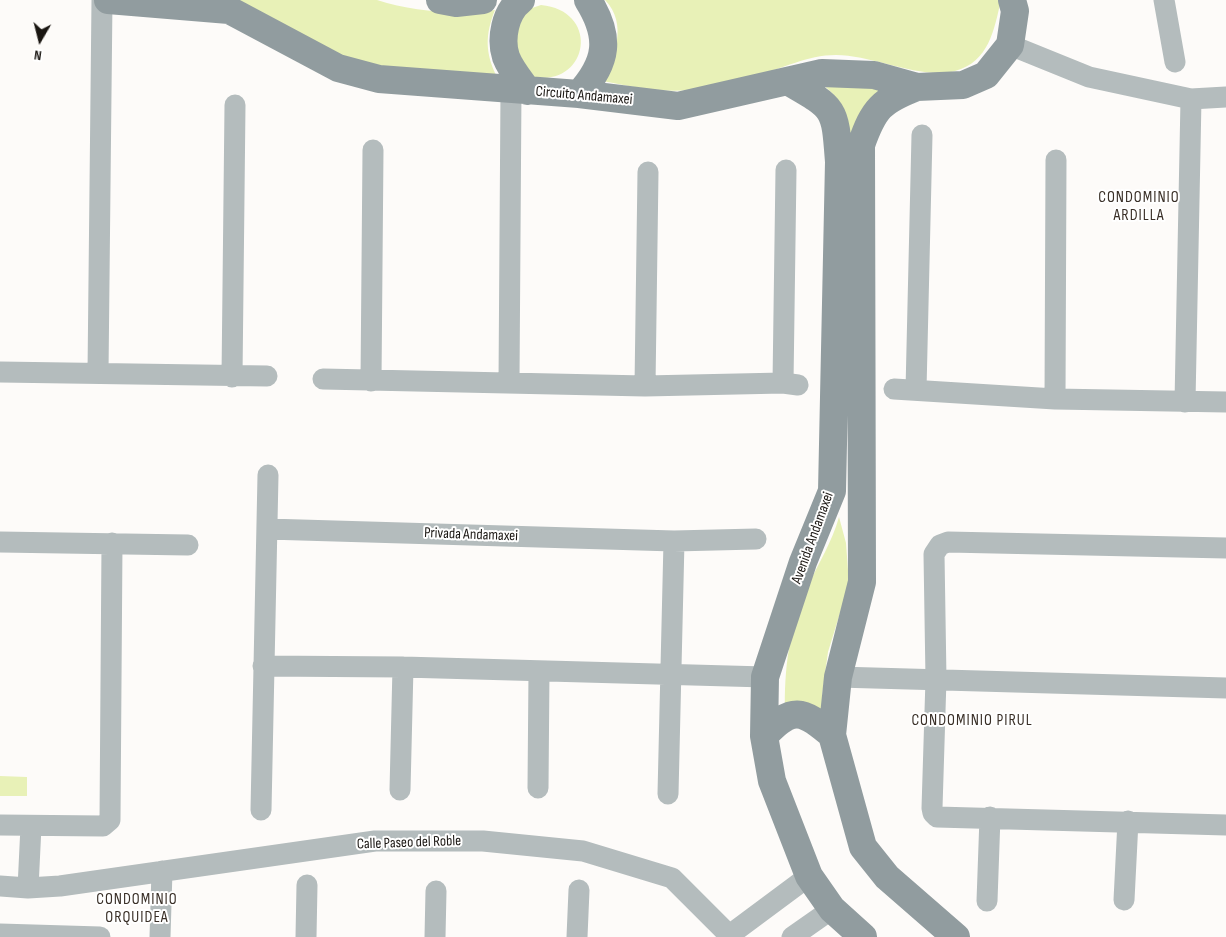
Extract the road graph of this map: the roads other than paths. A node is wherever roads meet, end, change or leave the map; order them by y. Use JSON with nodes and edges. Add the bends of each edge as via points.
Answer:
{"nodes":[{"id":1,"x":102,"y":0,"type":"edge"},
{"id":2,"x":108,"y":0,"type":"edge"},
{"id":3,"x":440,"y":0,"type":"edge"},
{"id":4,"x":483,"y":0,"type":"edge"},
{"id":5,"x":521,"y":0,"type":"edge"},
{"id":6,"x":588,"y":0,"type":"edge"},
{"id":7,"x":1012,"y":0,"type":"edge"},
{"id":8,"x":1164,"y":0,"type":"edge"},
{"id":9,"x":226,"y":5,"type":"edge"},
{"id":10,"x":1010,"y":45,"type":"junction"},
{"id":11,"x":1175,"y":62,"type":"dead end"},
{"id":12,"x":789,"y":82,"type":"junction"},
{"id":13,"x":917,"y":87,"type":"junction"},
{"id":14,"x":579,"y":94,"type":"junction"},
{"id":15,"x":517,"y":96,"type":"junction"},
{"id":16,"x":1226,"y":96,"type":"edge"},
{"id":17,"x":1192,"y":99,"type":"junction"},
{"id":18,"x":235,"y":105,"type":"dead end"},
{"id":19,"x":922,"y":135,"type":"dead end"},
{"id":20,"x":373,"y":150,"type":"dead end"},
{"id":21,"x":1056,"y":160,"type":"dead end"},
{"id":22,"x":786,"y":170,"type":"dead end"},
{"id":23,"x":648,"y":172,"type":"dead end"},
{"id":24,"x":0,"y":372,"type":"edge"},
{"id":25,"x":98,"y":373,"type":"junction"},
{"id":26,"x":267,"y":376,"type":"dead end"},
{"id":27,"x":232,"y":377,"type":"junction"},
{"id":28,"x":323,"y":379,"type":"dead end"},
{"id":29,"x":372,"y":381,"type":"junction"},
{"id":30,"x":509,"y":382,"type":"junction"},
{"id":31,"x":646,"y":386,"type":"junction"},
{"id":32,"x":894,"y":389,"type":"dead end"},
{"id":33,"x":916,"y":390,"type":"junction"},
{"id":34,"x":1055,"y":399,"type":"junction"},
{"id":35,"x":1185,"y":402,"type":"junction"},
{"id":36,"x":1226,"y":402,"type":"edge"},
{"id":37,"x":268,"y":474,"type":"dead end"},
{"id":38,"x":832,"y":491,"type":"junction"},
{"id":39,"x":863,"y":491,"type":"junction"},
{"id":40,"x":267,"y":529,"type":"junction"},
{"id":41,"x":756,"y":539,"type":"dead end"},
{"id":42,"x":674,"y":541,"type":"junction"},
{"id":43,"x":0,"y":542,"type":"edge"},
{"id":44,"x":112,"y":543,"type":"junction"},
{"id":45,"x":188,"y":545,"type":"dead end"},
{"id":46,"x":1226,"y":548,"type":"edge"},
{"id":47,"x":263,"y":666,"type":"junction"},
{"id":48,"x":403,"y":666,"type":"junction"},
{"id":49,"x":540,"y":671,"type":"junction"},
{"id":50,"x":671,"y":674,"type":"junction"},
{"id":51,"x":765,"y":677,"type":"junction"},
{"id":52,"x":838,"y":677,"type":"junction"},
{"id":53,"x":936,"y":679,"type":"junction"},
{"id":54,"x":1226,"y":688,"type":"edge"},
{"id":55,"x":832,"y":735,"type":"junction"},
{"id":56,"x":764,"y":736,"type":"junction"},
{"id":57,"x":538,"y":788,"type":"dead end"},
{"id":58,"x":400,"y":790,"type":"dead end"},
{"id":59,"x":668,"y":794,"type":"dead end"},
{"id":60,"x":261,"y":810,"type":"dead end"},
{"id":61,"x":990,"y":817,"type":"junction"},
{"id":62,"x":1128,"y":821,"type":"junction"},
{"id":63,"x":1226,"y":824,"type":"edge"},
{"id":64,"x":0,"y":825,"type":"edge"},
{"id":65,"x":31,"y":826,"type":"junction"},
{"id":66,"x":162,"y":871,"type":"junction"},
{"id":67,"x":809,"y":876,"type":"junction"},
{"id":68,"x":307,"y":885,"type":"dead end"},
{"id":69,"x":0,"y":886,"type":"edge"},
{"id":70,"x":28,"y":888,"type":"junction"},
{"id":71,"x":579,"y":890,"type":"dead end"},
{"id":72,"x":436,"y":891,"type":"dead end"},
{"id":73,"x":1124,"y":900,"type":"dead end"},
{"id":74,"x":987,"y":901,"type":"dead end"},
{"id":75,"x":832,"y":909,"type":"junction"},
{"id":76,"x":0,"y":934,"type":"edge"},
{"id":77,"x":729,"y":936,"type":"edge"},
{"id":78,"x":100,"y":937,"type":"edge"},
{"id":79,"x":160,"y":937,"type":"edge"},
{"id":80,"x":306,"y":937,"type":"edge"},
{"id":81,"x":435,"y":937,"type":"edge"},
{"id":82,"x":576,"y":937,"type":"edge"},
{"id":83,"x":792,"y":937,"type":"edge"},
{"id":84,"x":863,"y":937,"type":"edge"},
{"id":85,"x":956,"y":937,"type":"edge"}],
"edges":[{"from":1,"to":25,"type":"street"},
{"from":2,"to":9,"type":"street","name":"Circuito Andamaxei"},
{"from":3,"to":4,"type":"street","via":[[456,3]]},
{"from":5,"to":15,"type":"street","via":[[507,20],[503,38]]},
{"from":6,"to":14,"type":"street","via":[[599,17],[602,59],[593,78]]},
{"from":7,"to":10,"type":"street","via":[[1015,11]]},
{"from":8,"to":11,"type":"street"},
{"from":9,"to":15,"type":"street","name":"Circuito Andamaxei","via":[[338,68],[371,77]]},
{"from":10,"to":13,"type":"street","name":"Circuito Andamaxei","via":[[986,75],[963,85]]},
{"from":10,"to":17,"type":"street","via":[[1089,77]]},
{"from":12,"to":13,"type":"street","name":"Circuito Andamaxei","via":[[822,73],[865,75]]},
{"from":12,"to":14,"type":"street","name":"Circuito Andamaxei","via":[[678,106]]},
{"from":12,"to":38,"type":"street","name":"Avenida Andamaxei","via":[[823,101],[835,119],[839,162]]},
{"from":13,"to":39,"type":"street","via":[[891,97],[878,110],[861,145]]},
{"from":14,"to":15,"type":"street","name":"Circuito Andamaxei"},
{"from":15,"to":30,"type":"street"},
{"from":16,"to":17,"type":"street"},
{"from":17,"to":35,"type":"street"},
{"from":18,"to":27,"type":"street"},
{"from":19,"to":33,"type":"street"},
{"from":20,"to":29,"type":"street"},
{"from":21,"to":34,"type":"street"},
{"from":22,"to":31,"type":"street","via":[[790,384]]},
{"from":23,"to":31,"type":"street"},
{"from":24,"to":25,"type":"street"},
{"from":25,"to":27,"type":"street"},
{"from":26,"to":27,"type":"street"},
{"from":28,"to":29,"type":"street"},
{"from":29,"to":30,"type":"street"},
{"from":30,"to":31,"type":"street"},
{"from":32,"to":33,"type":"street"},
{"from":33,"to":34,"type":"street"},
{"from":34,"to":35,"type":"street"},
{"from":35,"to":36,"type":"street"},
{"from":37,"to":40,"type":"street"},
{"from":38,"to":39,"type":"street"},
{"from":38,"to":51,"type":"street","name":"Avenida Andamaxei","via":[[803,562]]},
{"from":39,"to":52,"type":"street","via":[[862,582]]},
{"from":40,"to":42,"type":"street","name":"Privada Andamaxei"},
{"from":40,"to":47,"type":"street"},
{"from":41,"to":42,"type":"street","name":"Privada Andamaxei"},
{"from":42,"to":50,"type":"street"},
{"from":43,"to":44,"type":"street"},
{"from":44,"to":45,"type":"street"},
{"from":44,"to":65,"type":"street","via":[[110,820],[103,826]]},
{"from":46,"to":53,"type":"street","via":[[948,542],[940,545],[934,554]]},
{"from":47,"to":48,"type":"street"},
{"from":47,"to":60,"type":"street"},
{"from":48,"to":49,"type":"street"},
{"from":48,"to":58,"type":"street"},
{"from":49,"to":50,"type":"street"},
{"from":49,"to":57,"type":"street"},
{"from":50,"to":51,"type":"street"},
{"from":50,"to":59,"type":"street"},
{"from":51,"to":56,"type":"street","name":"Avenida Andamaxei"},
{"from":52,"to":53,"type":"street"},
{"from":52,"to":55,"type":"street"},
{"from":53,"to":54,"type":"street"},
{"from":53,"to":61,"type":"street","via":[[933,813],[937,817]]},
{"from":55,"to":56,"type":"street","via":[[814,719],[797,714],[780,719]]},
{"from":55,"to":85,"type":"street","via":[[863,847],[887,877]]},
{"from":56,"to":67,"type":"street","name":"Avenida Andamaxei","via":[[772,781]]},
{"from":61,"to":62,"type":"street"},
{"from":61,"to":74,"type":"street"},
{"from":62,"to":63,"type":"street"},
{"from":62,"to":73,"type":"street"},
{"from":64,"to":65,"type":"street"},
{"from":65,"to":70,"type":"street"},
{"from":66,"to":70,"type":"street","name":"Calle Paseo del Roble"},
{"from":66,"to":77,"type":"street","name":"Calle Paseo del Roble","via":[[375,841],[483,842],[583,851],[672,878]]},
{"from":66,"to":79,"type":"street"},
{"from":67,"to":75,"type":"street","name":"Avenida Andamaxei"},
{"from":67,"to":77,"type":"street"},
{"from":68,"to":80,"type":"street"},
{"from":69,"to":70,"type":"street","name":"Calle Paseo del Roble"},
{"from":71,"to":82,"type":"street"},
{"from":72,"to":81,"type":"street"},
{"from":75,"to":83,"type":"street"},
{"from":75,"to":84,"type":"street","name":"Avenida Andamaxei"},
{"from":76,"to":78,"type":"street"}]}
